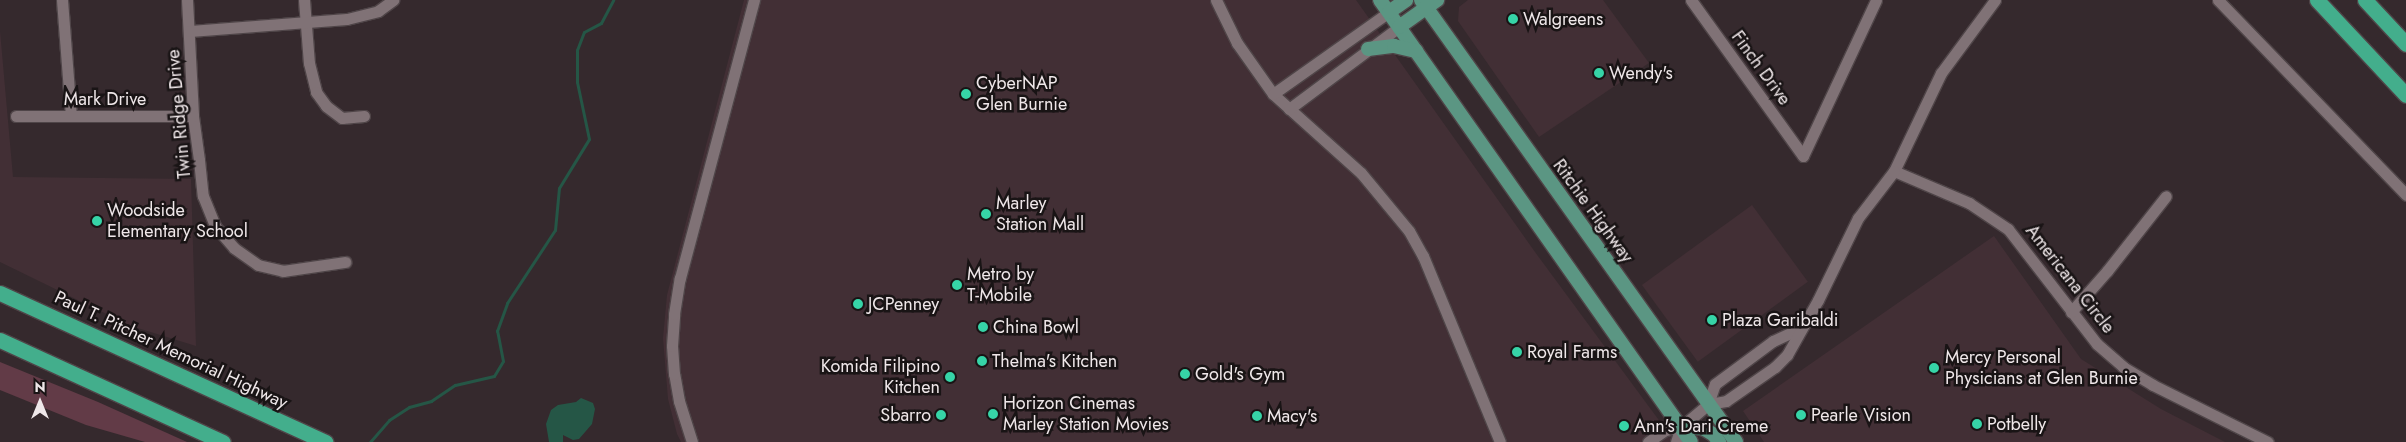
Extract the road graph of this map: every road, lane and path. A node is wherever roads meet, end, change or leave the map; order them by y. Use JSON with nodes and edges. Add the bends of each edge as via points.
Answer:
{"nodes":[{"id":1,"x":62,"y":0,"type":"edge"},
{"id":2,"x":187,"y":0,"type":"edge"},
{"id":3,"x":304,"y":0,"type":"edge"},
{"id":4,"x":393,"y":0,"type":"edge"},
{"id":5,"x":754,"y":0,"type":"edge"},
{"id":6,"x":1216,"y":0,"type":"edge"},
{"id":7,"x":1380,"y":0,"type":"edge"},
{"id":8,"x":1406,"y":0,"type":"edge"},
{"id":9,"x":1691,"y":0,"type":"edge"},
{"id":10,"x":1876,"y":0,"type":"edge"},
{"id":11,"x":1995,"y":0,"type":"edge"},
{"id":12,"x":2218,"y":0,"type":"edge"},
{"id":13,"x":2316,"y":0,"type":"edge"},
{"id":14,"x":2365,"y":0,"type":"edge"},
{"id":15,"x":1428,"y":3,"type":"edge"},
{"id":16,"x":1389,"y":12,"type":"junction"},
{"id":17,"x":306,"y":22,"type":"junction"},
{"id":18,"x":1399,"y":26,"type":"junction"},
{"id":19,"x":190,"y":31,"type":"junction"},
{"id":20,"x":2406,"y":44,"type":"edge"},
{"id":21,"x":1368,"y":49,"type":"junction"},
{"id":22,"x":1416,"y":51,"type":"junction"},
{"id":23,"x":1274,"y":94,"type":"junction"},
{"id":24,"x":2406,"y":95,"type":"edge"},
{"id":25,"x":1289,"y":109,"type":"junction"},
{"id":26,"x":16,"y":116,"type":"dead end"},
{"id":27,"x":71,"y":116,"type":"junction"},
{"id":28,"x":193,"y":116,"type":"junction"},
{"id":29,"x":364,"y":116,"type":"dead end"},
{"id":30,"x":1894,"y":171,"type":"junction"},
{"id":31,"x":2406,"y":195,"type":"edge"},
{"id":32,"x":2166,"y":196,"type":"dead end"},
{"id":33,"x":345,"y":262,"type":"dead end"},
{"id":34,"x":0,"y":293,"type":"edge"},
{"id":35,"x":2071,"y":312,"type":"junction"},
{"id":36,"x":1801,"y":328,"type":"junction"},
{"id":37,"x":0,"y":340,"type":"edge"},
{"id":38,"x":1708,"y":404,"type":"junction"},
{"id":39,"x":1681,"y":427,"type":"junction"},
{"id":40,"x":223,"y":442,"type":"edge"},
{"id":41,"x":326,"y":442,"type":"edge"},
{"id":42,"x":692,"y":442,"type":"edge"},
{"id":43,"x":1500,"y":442,"type":"edge"},
{"id":44,"x":1648,"y":442,"type":"edge"},
{"id":45,"x":1676,"y":442,"type":"edge"},
{"id":46,"x":1692,"y":442,"type":"edge"},
{"id":47,"x":1719,"y":442,"type":"edge"},
{"id":48,"x":1736,"y":442,"type":"edge"},
{"id":49,"x":2268,"y":442,"type":"edge"}],
"edges":[{"from":1,"to":27,"type":"street"},
{"from":2,"to":19,"type":"street","name":"Twin Ridge Drive"},
{"from":3,"to":17,"type":"street"},
{"from":4,"to":17,"type":"street","via":[[378,11],[347,19]]},
{"from":5,"to":42,"type":"street","via":[[680,278],[674,314],[674,374]]},
{"from":6,"to":23,"type":"street","via":[[1237,43]]},
{"from":7,"to":16,"type":"main road"},
{"from":8,"to":16,"type":"main road"},
{"from":9,"to":10,"type":"street","name":"Finch Drive","via":[[1803,156]]},
{"from":11,"to":30,"type":"street","via":[[1941,73]]},
{"from":12,"to":31,"type":"street"},
{"from":13,"to":24,"type":"highway"},
{"from":14,"to":20,"type":"highway"},
{"from":15,"to":18,"type":"main road"},
{"from":15,"to":38,"type":"main road","name":"Ritchie Highway"},
{"from":16,"to":18,"type":"main road"},
{"from":16,"to":23,"type":"street"},
{"from":17,"to":19,"type":"street"},
{"from":17,"to":29,"type":"street","via":[[309,63],[316,92],[326,106],[342,118]]},
{"from":18,"to":21,"type":"street"},
{"from":18,"to":22,"type":"main road"},
{"from":19,"to":28,"type":"street","name":"Twin Ridge Drive"},
{"from":21,"to":22,"type":"main road","via":[[1394,46]]},
{"from":21,"to":25,"type":"street"},
{"from":22,"to":39,"type":"main road"},
{"from":23,"to":25,"type":"street"},
{"from":25,"to":43,"type":"street","via":[[1361,173],[1409,231],[1423,256]]},
{"from":26,"to":27,"type":"street","name":"Mark Drive"},
{"from":27,"to":28,"type":"street","name":"Mark Drive"},
{"from":28,"to":33,"type":"street","name":"Twin Ridge Drive","via":[[203,196],[215,226],[234,248],[258,265],[283,271]]},
{"from":30,"to":35,"type":"street","name":"Americana Circle","via":[[1969,203],[1998,220],[2017,239]]},
{"from":30,"to":36,"type":"street","via":[[1858,218]]},
{"from":32,"to":35,"type":"street"},
{"from":34,"to":41,"type":"highway","name":"Paul T. Pitcher Memorial Highway"},
{"from":35,"to":49,"type":"street","name":"Americana Circle","via":[[2097,344],[2130,371]]},
{"from":36,"to":38,"type":"street","via":[[1774,341],[1714,384]]},
{"from":36,"to":38,"type":"street","via":[[1787,355],[1775,367],[1726,401]]},
{"from":37,"to":40,"type":"highway"},
{"from":38,"to":39,"type":"street"},
{"from":38,"to":48,"type":"main road","name":"Ritchie Highway"},
{"from":39,"to":44,"type":"street","via":[[1665,430]]},
{"from":39,"to":45,"type":"street"},
{"from":39,"to":46,"type":"main road"},
{"from":39,"to":47,"type":"main road","via":[[1703,428]]}]}
